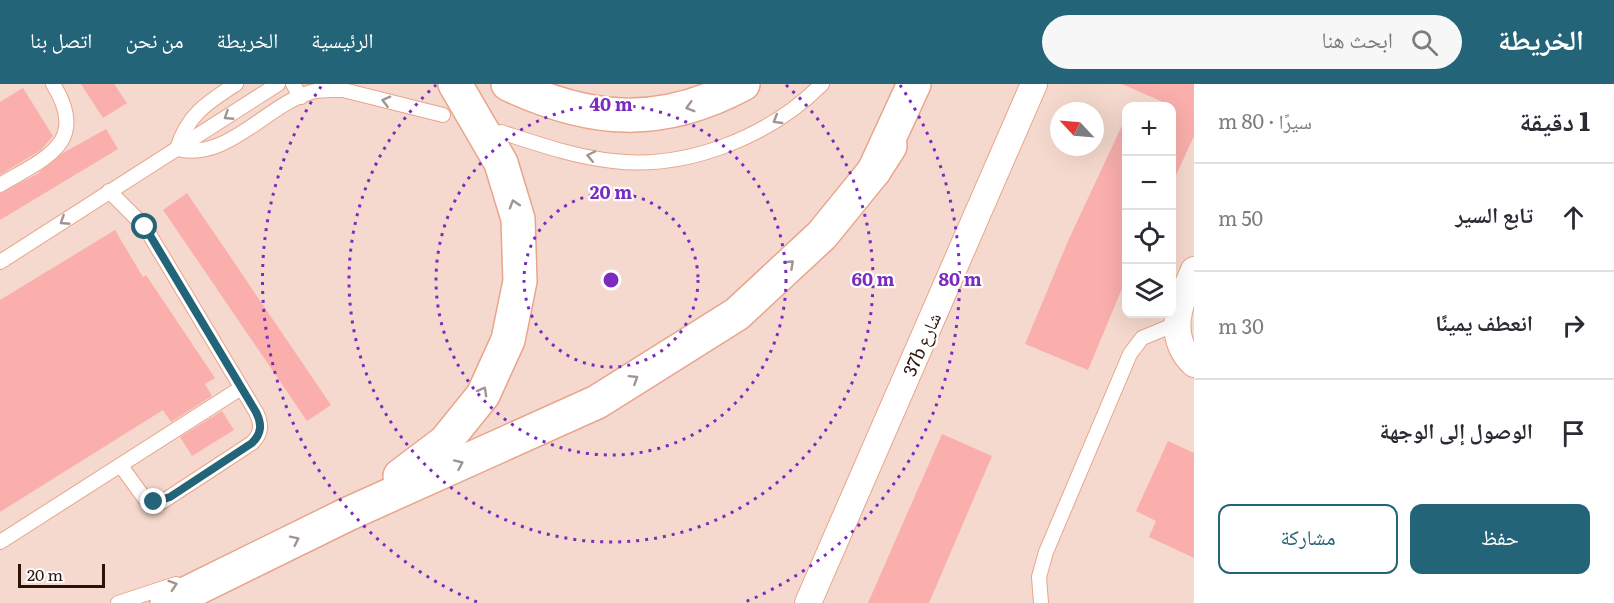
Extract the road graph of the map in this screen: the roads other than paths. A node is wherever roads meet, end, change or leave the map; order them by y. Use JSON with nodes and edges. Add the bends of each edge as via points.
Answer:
{"nodes":[{"id":1,"x":53,"y":84,"type":"edge"},
{"id":2,"x":236,"y":84,"type":"edge"},
{"id":3,"x":278,"y":84,"type":"edge"},
{"id":4,"x":293,"y":84,"type":"edge"},
{"id":5,"x":455,"y":84,"type":"edge"},
{"id":6,"x":508,"y":84,"type":"edge"},
{"id":7,"x":743,"y":84,"type":"edge"},
{"id":8,"x":822,"y":84,"type":"edge"},
{"id":9,"x":914,"y":84,"type":"edge"},
{"id":10,"x":929,"y":84,"type":"edge"},
{"id":11,"x":1034,"y":84,"type":"edge"},
{"id":12,"x":301,"y":97,"type":"junction"},
{"id":13,"x":442,"y":115,"type":"dead end"},
{"id":14,"x":501,"y":132,"type":"dead end"},
{"id":15,"x":177,"y":149,"type":"junction"},
{"id":16,"x":874,"y":171,"type":"junction"},
{"id":17,"x":0,"y":185,"type":"edge"},
{"id":18,"x":110,"y":191,"type":"junction"},
{"id":19,"x":0,"y":262,"type":"edge"},
{"id":20,"x":1194,"y":270,"type":"edge"},
{"id":21,"x":1177,"y":333,"type":"junction"},
{"id":22,"x":1194,"y":364,"type":"edge"},
{"id":23,"x":241,"y":388,"type":"junction"},
{"id":24,"x":121,"y":466,"type":"junction"},
{"id":25,"x":348,"y":514,"type":"junction"},
{"id":26,"x":0,"y":542,"type":"edge"},
{"id":27,"x":266,"y":555,"type":"junction"},
{"id":28,"x":118,"y":603,"type":"edge"},
{"id":29,"x":167,"y":603,"type":"edge"},
{"id":30,"x":808,"y":603,"type":"edge"},
{"id":31,"x":1041,"y":603,"type":"edge"}],
"edges":[{"from":1,"to":17,"type":"lane","via":[[68,115],[67,133],[57,149]]},
{"from":2,"to":15,"type":"lane","via":[[195,112],[186,123]]},
{"from":3,"to":15,"type":"lane","one_way":true},
{"from":4,"to":12,"type":"lane"},
{"from":25,"to":5,"type":"main road","one_way":true,"via":[[445,442],[483,395],[508,340],[520,281],[518,219],[501,163]]},
{"from":7,"to":6,"type":"main road","one_way":true,"via":[[712,101],[666,114],[618,117],[577,110]]},
{"from":8,"to":14,"type":"lane","one_way":true,"via":[[800,106],[742,141],[678,159],[614,161]]},
{"from":9,"to":16,"type":"main road"},
{"from":10,"to":16,"type":"main road"},
{"from":11,"to":30,"type":"street","name":"37b شارع"},
{"from":13,"to":12,"type":"lane","one_way":true,"via":[[343,90],[327,89]]},
{"from":12,"to":15,"type":"lane","via":[[215,146],[190,152]]},
{"from":15,"to":18,"type":"lane"},
{"from":25,"to":16,"type":"main road","one_way":true,"via":[[597,402],[737,314],[822,235]]},
{"from":18,"to":19,"type":"lane","one_way":true},
{"from":18,"to":23,"type":"lane","via":[[145,227]]},
{"from":20,"to":21,"type":"street","via":[[1179,305]]},
{"from":21,"to":22,"type":"street"},
{"from":21,"to":31,"type":"lane","via":[[1142,338],[1134,345],[1046,552],[1039,577]]},
{"from":23,"to":24,"type":"lane"},
{"from":23,"to":24,"type":"lane","via":[[260,420],[258,436],[170,497],[162,502],[145,499]]},
{"from":24,"to":26,"type":"lane"},
{"from":27,"to":25,"type":"main road","one_way":true},
{"from":28,"to":27,"type":"lane","one_way":true},
{"from":27,"to":29,"type":"main road"}]}
